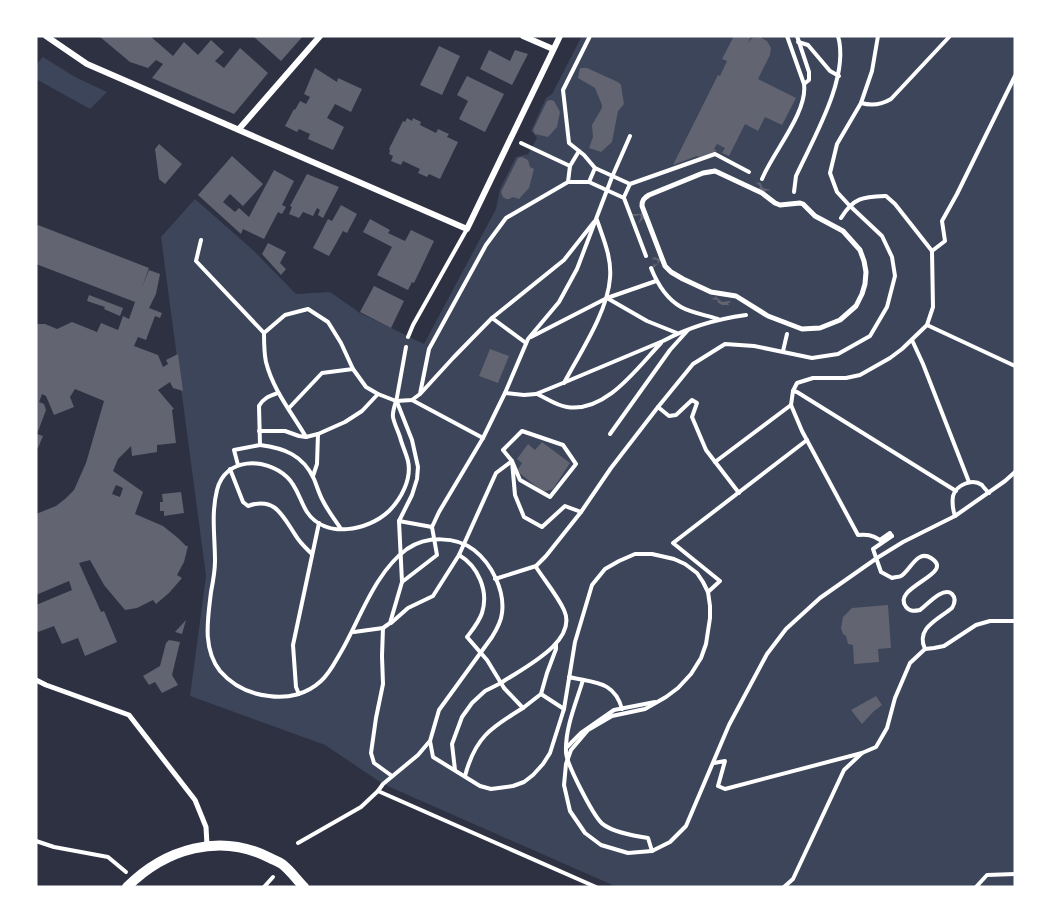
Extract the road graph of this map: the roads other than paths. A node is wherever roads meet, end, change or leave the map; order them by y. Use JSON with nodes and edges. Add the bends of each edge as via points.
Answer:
{"nodes":[{"id":1,"x":46,"y":36,"type":"edge"},
{"id":2,"x":320,"y":36,"type":"edge"},
{"id":3,"x":523,"y":36,"type":"edge"},
{"id":4,"x":560,"y":36,"type":"edge"},
{"id":5,"x":553,"y":50,"type":"junction"},
{"id":6,"x":239,"y":129,"type":"junction"},
{"id":7,"x":762,"y":193,"type":"joint"},
{"id":8,"x":467,"y":229,"type":"junction"},
{"id":9,"x":408,"y":337,"type":"road end"},
{"id":10,"x":36,"y":680,"type":"edge"},
{"id":11,"x":207,"y":845,"type":"junction"},
{"id":12,"x":131,"y":883,"type":"edge"},
{"id":13,"x":304,"y":887,"type":"edge"}],
"edges":[{"from":1,"to":6,"type":"street","via":[[87,64]]},
{"from":2,"to":6,"type":"street"},
{"from":3,"to":5,"type":"street"},
{"from":4,"to":5,"type":"street"},
{"from":5,"to":8,"type":"street"},
{"from":6,"to":8,"type":"street"},
{"from":7,"to":7,"type":"street","via":[[715,171],[644,197],[642,206],[665,266],[711,292],[736,296],[768,316],[796,327],[819,328],[840,320],[856,306],[865,284],[860,250],[843,231],[815,216],[803,204],[775,204]]},
{"from":8,"to":9,"type":"lane"},
{"from":10,"to":11,"type":"street","via":[[129,716],[195,800],[206,827]]},
{"from":11,"to":12,"type":"street","via":[[154,865]]},
{"from":11,"to":13,"type":"street","via":[[263,854],[282,864]]}]}
